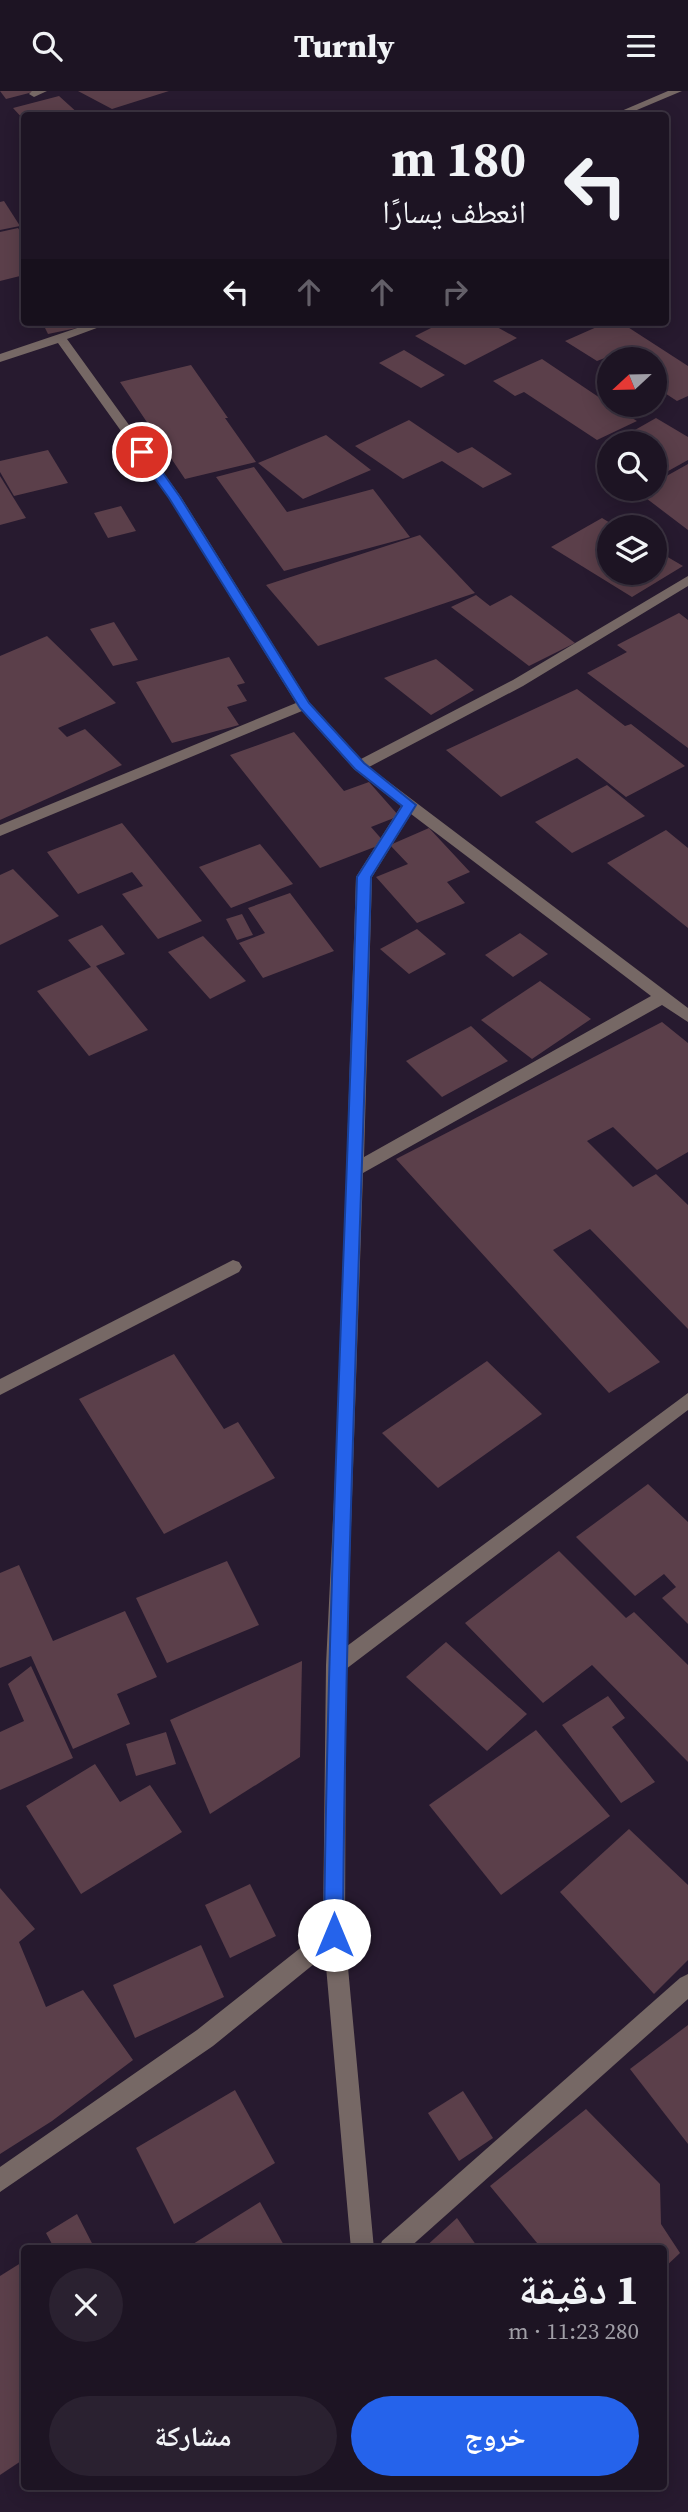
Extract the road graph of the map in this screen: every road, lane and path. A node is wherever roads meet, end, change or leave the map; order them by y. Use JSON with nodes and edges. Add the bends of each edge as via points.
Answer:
{"nodes":[{"id":1,"x":677,"y":91,"type":"edge"},
{"id":2,"x":624,"y":112,"type":"edge"},
{"id":3,"x":96,"y":326,"type":"edge"},
{"id":4,"x":61,"y":338,"type":"junction"},
{"id":5,"x":1,"y":357,"type":"edge"},
{"id":6,"x":688,"y":580,"type":"edge"},
{"id":7,"x":304,"y":705,"type":"junction"},
{"id":8,"x":359,"y":766,"type":"junction"},
{"id":9,"x":409,"y":805,"type":"junction"},
{"id":10,"x":0,"y":831,"type":"edge"},
{"id":11,"x":663,"y":997,"type":"junction"},
{"id":12,"x":688,"y":1016,"type":"edge"},
{"id":13,"x":354,"y":1170,"type":"junction"},
{"id":14,"x":233,"y":1267,"type":"dead end"},
{"id":15,"x":0,"y":1388,"type":"edge"},
{"id":16,"x":688,"y":1400,"type":"edge"},
{"id":17,"x":336,"y":1665,"type":"junction"},
{"id":18,"x":334,"y":1935,"type":"junction"},
{"id":19,"x":688,"y":1985,"type":"edge"},
{"id":20,"x":0,"y":2181,"type":"edge"},
{"id":21,"x":363,"y":2245,"type":"edge"},
{"id":22,"x":395,"y":2245,"type":"edge"}],
"edges":[{"from":1,"to":2,"type":"street"},
{"from":3,"to":4,"type":"street"},
{"from":4,"to":5,"type":"street"},
{"from":4,"to":7,"type":"street","via":[[174,497]]},
{"from":6,"to":8,"type":"street","via":[[518,683]]},
{"from":7,"to":8,"type":"street"},
{"from":7,"to":10,"type":"street"},
{"from":8,"to":9,"type":"street"},
{"from":9,"to":11,"type":"street"},
{"from":9,"to":13,"type":"street","via":[[364,877]]},
{"from":11,"to":12,"type":"street"},
{"from":11,"to":13,"type":"street"},
{"from":13,"to":17,"type":"street"},
{"from":14,"to":15,"type":"street"},
{"from":16,"to":17,"type":"street"},
{"from":17,"to":18,"type":"street"},
{"from":18,"to":20,"type":"street","via":[[205,2038]]},
{"from":18,"to":21,"type":"street"},
{"from":19,"to":22,"type":"street"}]}
